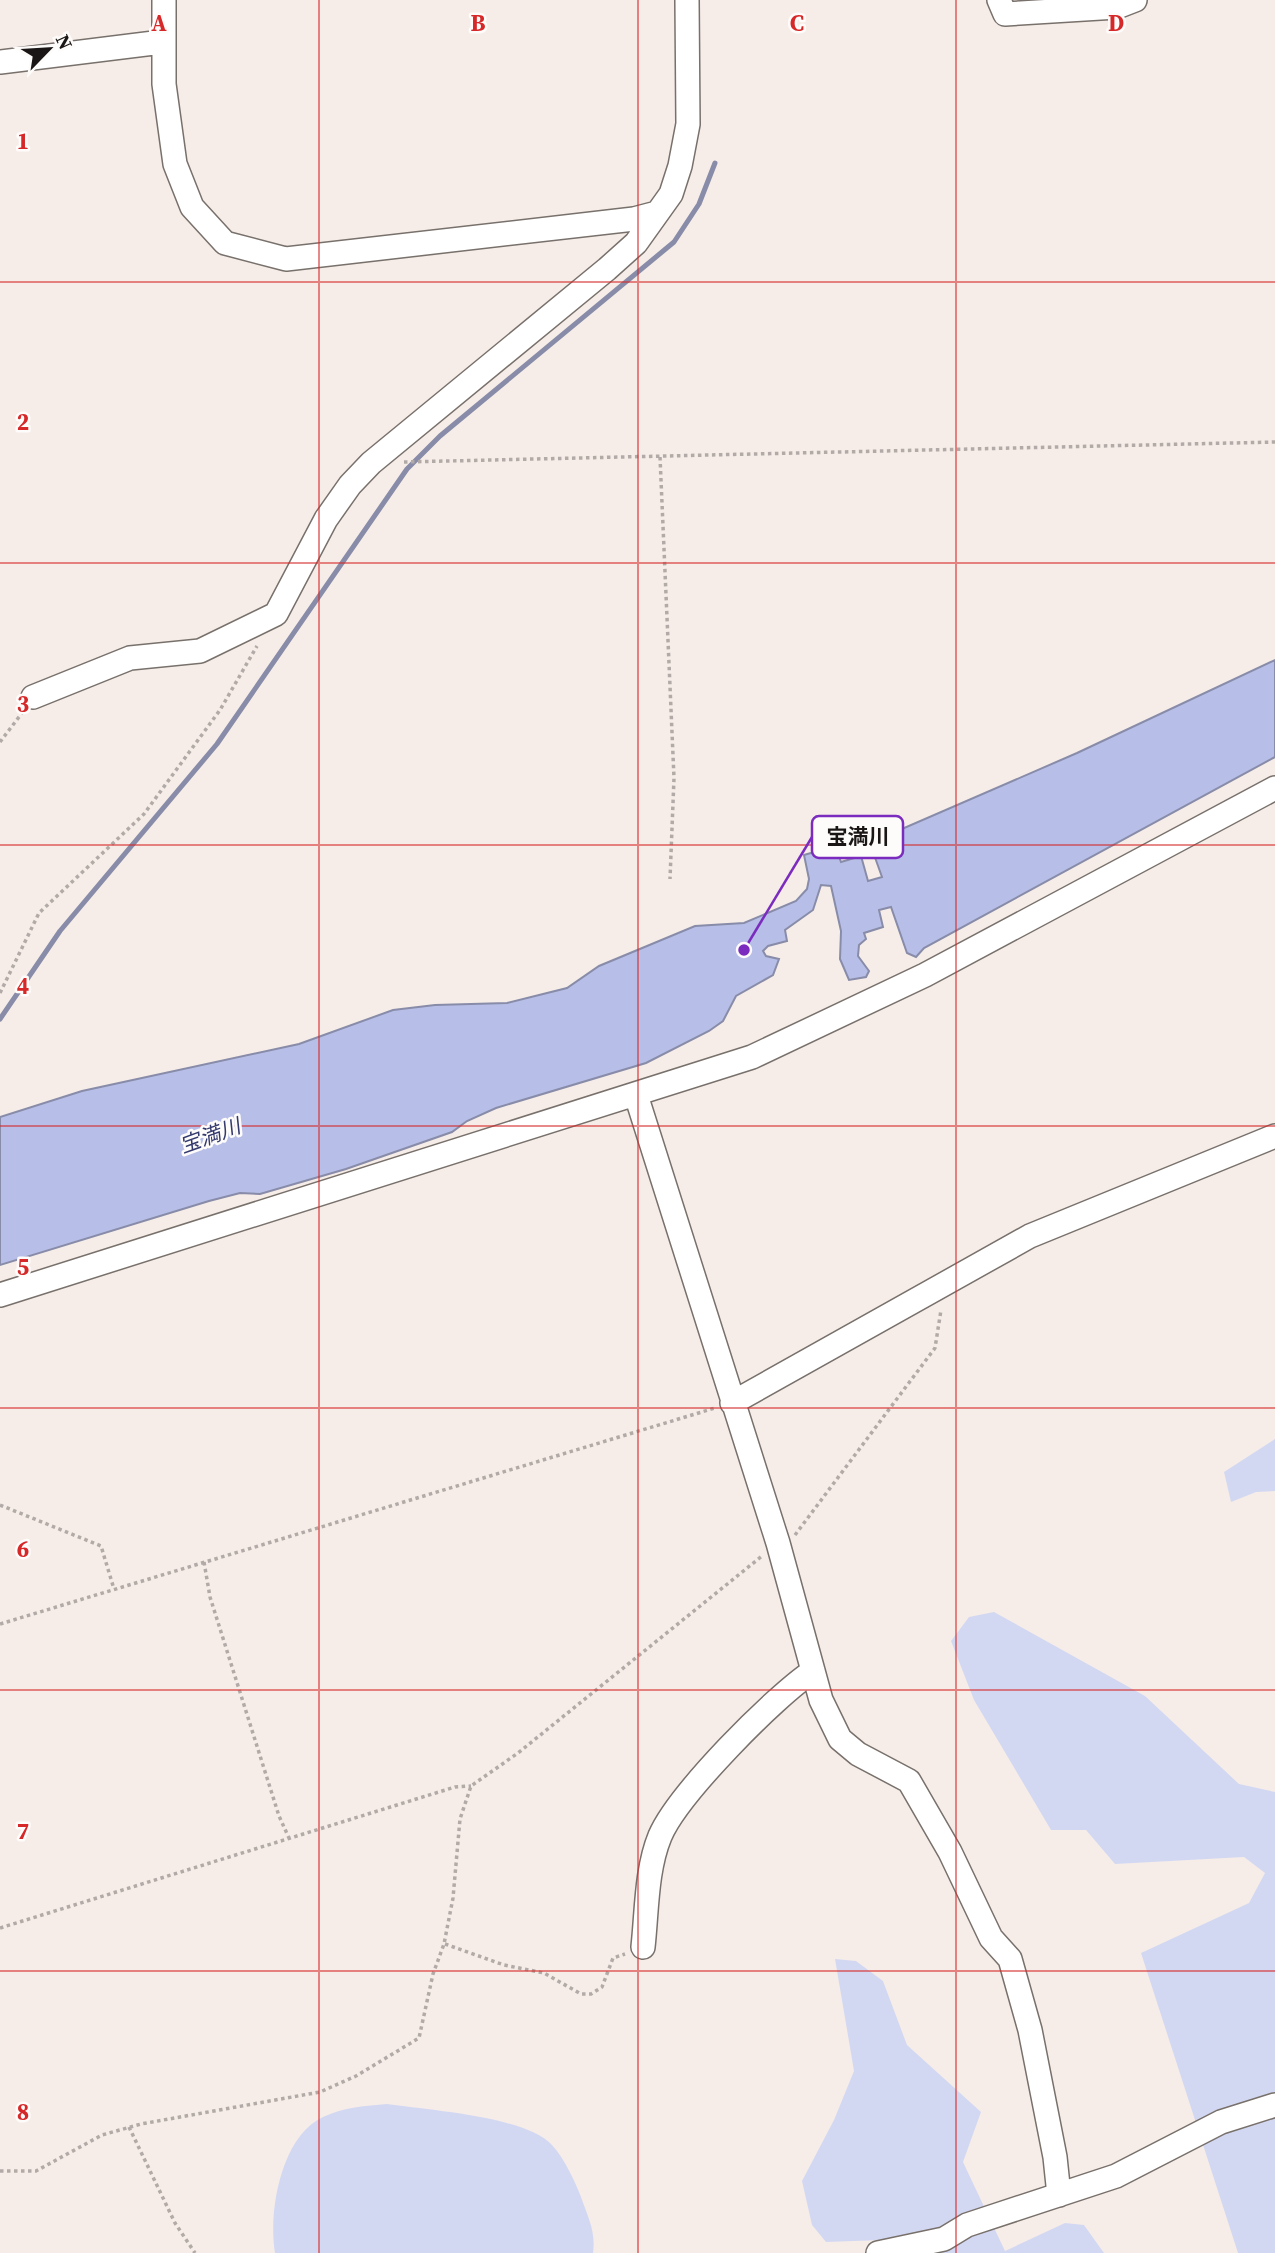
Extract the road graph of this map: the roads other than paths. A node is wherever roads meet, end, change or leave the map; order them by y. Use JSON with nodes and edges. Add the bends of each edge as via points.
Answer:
{"nodes":[{"id":1,"x":164,"y":0,"type":"edge"},
{"id":2,"x":687,"y":0,"type":"edge"},
{"id":3,"x":999,"y":0,"type":"edge"},
{"id":4,"x":1135,"y":0,"type":"edge"},
{"id":5,"x":162,"y":42,"type":"junction"},
{"id":6,"x":0,"y":62,"type":"edge"},
{"id":7,"x":657,"y":213,"type":"junction"},
{"id":8,"x":33,"y":697,"type":"road end"},
{"id":9,"x":1275,"y":788,"type":"edge"},
{"id":10,"x":636,"y":1095,"type":"junction"},
{"id":11,"x":1275,"y":1136,"type":"edge"},
{"id":12,"x":0,"y":1295,"type":"edge"},
{"id":13,"x":732,"y":1403,"type":"junction"},
{"id":14,"x":813,"y":1671,"type":"junction"},
{"id":15,"x":643,"y":1947,"type":"road end"},
{"id":16,"x":1275,"y":2105,"type":"edge"},
{"id":17,"x":1059,"y":2195,"type":"junction"},
{"id":18,"x":878,"y":2253,"type":"edge"}],
"edges":[{"from":1,"to":5,"type":"street"},
{"from":2,"to":7,"type":"street","via":[[688,124],[671,194]]},
{"from":3,"to":4,"type":"street","via":[[1005,14],[1118,7]]},
{"from":5,"to":6,"type":"street"},
{"from":5,"to":7,"type":"street","via":[[175,164],[192,207],[225,243],[286,259]]},
{"from":7,"to":8,"type":"street","via":[[636,243],[607,269],[350,485],[276,614],[200,651],[130,658]]},
{"from":9,"to":10,"type":"street","via":[[925,975],[751,1057]]},
{"from":10,"to":12,"type":"street"},
{"from":10,"to":13,"type":"street"},
{"from":11,"to":13,"type":"street","via":[[1030,1236]]},
{"from":13,"to":14,"type":"street"},
{"from":14,"to":15,"type":"street","via":[[748,1729],[672,1813],[650,1874]]},
{"from":14,"to":17,"type":"street","via":[[840,1739],[858,1754],[909,1780],[991,1938],[1010,1959],[1030,2030]]},
{"from":16,"to":17,"type":"street","via":[[1221,2122],[1116,2176]]},
{"from":17,"to":18,"type":"street","via":[[967,2225],[944,2239]]}]}
